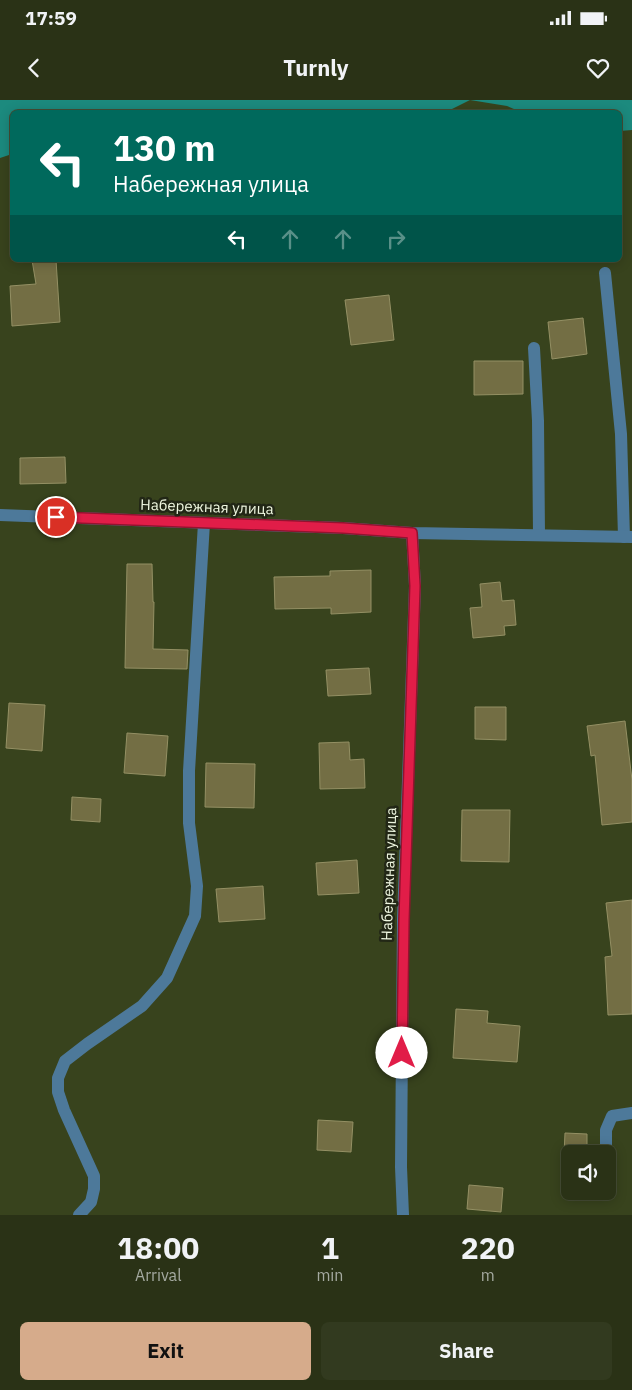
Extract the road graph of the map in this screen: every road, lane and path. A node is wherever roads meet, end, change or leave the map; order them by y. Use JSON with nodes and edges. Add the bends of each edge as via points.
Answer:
{"nodes":[{"id":1,"x":606,"y":273,"type":"dead end"},
{"id":2,"x":534,"y":348,"type":"dead end"},
{"id":3,"x":0,"y":515,"type":"edge"},
{"id":4,"x":204,"y":523,"type":"junction"},
{"id":5,"x":412,"y":533,"type":"junction"},
{"id":6,"x":539,"y":535,"type":"junction"},
{"id":7,"x":628,"y":537,"type":"edge"},
{"id":8,"x":632,"y":1112,"type":"edge"},
{"id":9,"x":606,"y":1145,"type":"edge"},
{"id":10,"x":79,"y":1215,"type":"edge"},
{"id":11,"x":403,"y":1215,"type":"edge"}],
"edges":[{"from":1,"to":7,"type":"street"},
{"from":2,"to":6,"type":"street"},
{"from":3,"to":4,"type":"street","name":"Набережная улица"},
{"from":4,"to":5,"type":"street","name":"Набережная улица"},
{"from":4,"to":10,"type":"street","via":[[189,771],[189,823],[197,886],[195,916],[167,978],[142,1006],[65,1061],[58,1078],[58,1092],[64,1110],[94,1176],[91,1202]]},
{"from":5,"to":6,"type":"street","name":"Набережная улица"},
{"from":5,"to":11,"type":"street","name":"Набережная улица","via":[[415,586],[404,920]]},
{"from":6,"to":7,"type":"street","name":"Набережная улица"},
{"from":8,"to":9,"type":"street","via":[[612,1116],[606,1130]]}]}
